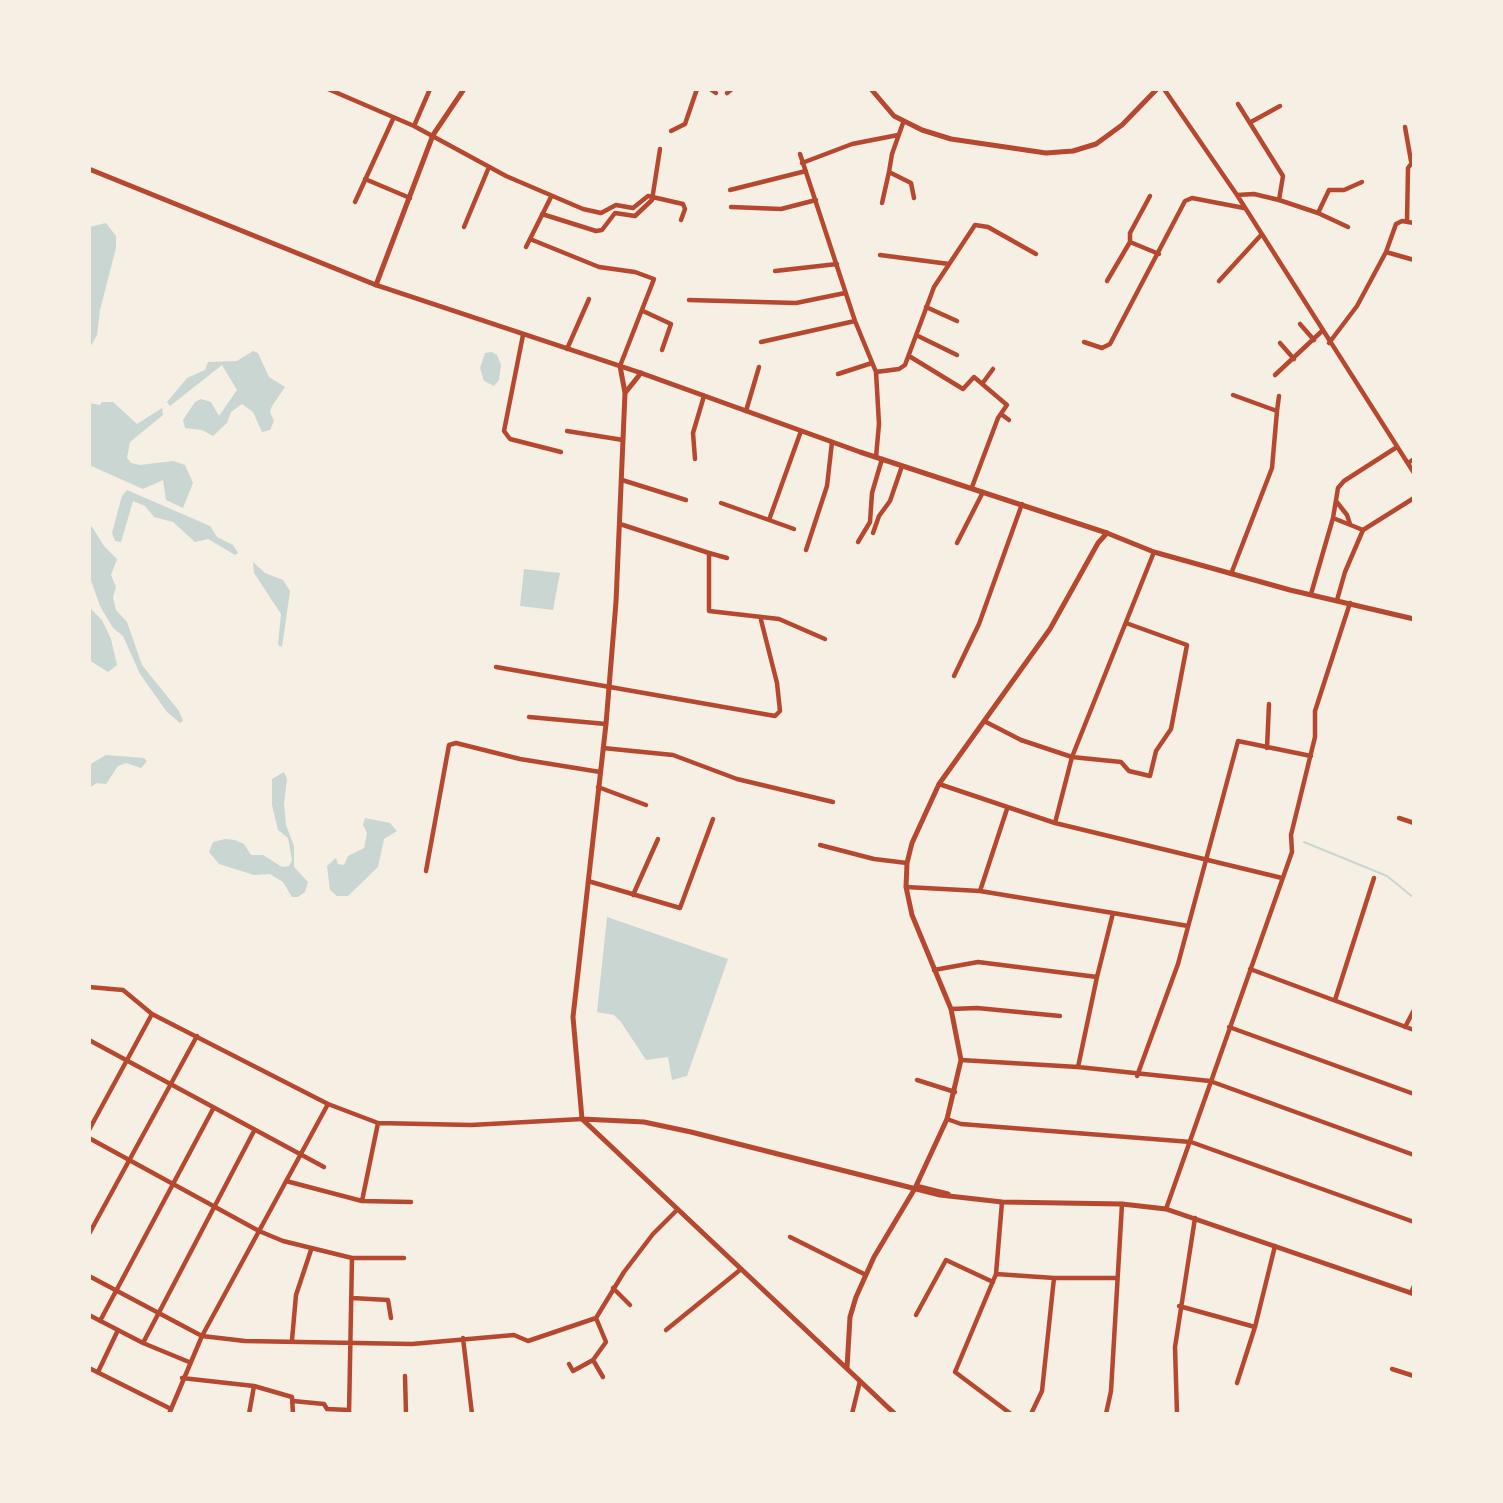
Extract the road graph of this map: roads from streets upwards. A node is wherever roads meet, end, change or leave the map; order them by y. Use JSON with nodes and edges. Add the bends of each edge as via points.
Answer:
{"nodes":[{"id":1,"x":328,"y":89,"type":"edge"},
{"id":2,"x":430,"y":89,"type":"edge"},
{"id":3,"x":464,"y":89,"type":"edge"},
{"id":4,"x":697,"y":89,"type":"edge"},
{"id":5,"x":710,"y":89,"type":"edge"},
{"id":6,"x":871,"y":89,"type":"edge"},
{"id":7,"x":1157,"y":89,"type":"edge"},
{"id":8,"x":1164,"y":89,"type":"edge"},
{"id":9,"x":716,"y":93,"type":"dead end"},
{"id":10,"x":1238,"y":104,"type":"dead end"},
{"id":11,"x":1280,"y":106,"type":"dead end"},
{"id":12,"x":393,"y":119,"type":"junction"},
{"id":13,"x":1251,"y":122,"type":"junction"},
{"id":14,"x":903,"y":123,"type":"junction"},
{"id":15,"x":414,"y":127,"type":"junction"},
{"id":16,"x":1405,"y":127,"type":"dead end"},
{"id":17,"x":671,"y":131,"type":"dead end"},
{"id":18,"x":433,"y":135,"type":"junction"},
{"id":19,"x":898,"y":135,"type":"junction"},
{"id":20,"x":660,"y":149,"type":"dead end"},
{"id":21,"x":800,"y":154,"type":"dead end"},
{"id":22,"x":1413,"y":161,"type":"edge"},
{"id":23,"x":802,"y":163,"type":"junction"},
{"id":24,"x":488,"y":167,"type":"junction"},
{"id":25,"x":89,"y":169,"type":"edge"},
{"id":26,"x":806,"y":171,"type":"junction"},
{"id":27,"x":889,"y":172,"type":"junction"},
{"id":28,"x":365,"y":180,"type":"junction"},
{"id":29,"x":1362,"y":182,"type":"dead end"},
{"id":30,"x":730,"y":190,"type":"dead end"},
{"id":31,"x":1237,"y":195,"type":"junction"},
{"id":32,"x":1150,"y":196,"type":"dead end"},
{"id":33,"x":551,"y":197,"type":"junction"},
{"id":34,"x":652,"y":197,"type":"junction"},
{"id":35,"x":410,"y":198,"type":"junction"},
{"id":36,"x":914,"y":198,"type":"dead end"},
{"id":37,"x":816,"y":200,"type":"junction"},
{"id":38,"x":1279,"y":200,"type":"junction"},
{"id":39,"x":355,"y":202,"type":"dead end"},
{"id":40,"x":882,"y":203,"type":"dead end"},
{"id":41,"x":731,"y":207,"type":"dead end"},
{"id":42,"x":1245,"y":208,"type":"junction"},
{"id":43,"x":1318,"y":213,"type":"junction"},
{"id":44,"x":542,"y":214,"type":"junction"},
{"id":45,"x":681,"y":220,"type":"dead end"},
{"id":46,"x":1407,"y":221,"type":"junction"},
{"id":47,"x":1414,"y":223,"type":"edge"},
{"id":48,"x":464,"y":227,"type":"dead end"},
{"id":49,"x":1348,"y":227,"type":"dead end"},
{"id":50,"x":1261,"y":235,"type":"junction"},
{"id":51,"x":530,"y":239,"type":"junction"},
{"id":52,"x":1129,"y":242,"type":"junction"},
{"id":53,"x":526,"y":247,"type":"dead end"},
{"id":54,"x":1386,"y":251,"type":"junction"},
{"id":55,"x":1036,"y":254,"type":"dead end"},
{"id":56,"x":1159,"y":254,"type":"junction"},
{"id":57,"x":880,"y":255,"type":"dead end"},
{"id":58,"x":1414,"y":260,"type":"edge"},
{"id":59,"x":836,"y":264,"type":"junction"},
{"id":60,"x":948,"y":264,"type":"junction"},
{"id":61,"x":775,"y":271,"type":"dead end"},
{"id":62,"x":1107,"y":281,"type":"dead end"},
{"id":63,"x":1219,"y":281,"type":"dead end"},
{"id":64,"x":376,"y":285,"type":"junction"},
{"id":65,"x":845,"y":293,"type":"junction"},
{"id":66,"x":589,"y":299,"type":"dead end"},
{"id":67,"x":689,"y":300,"type":"dead end"},
{"id":68,"x":926,"y":307,"type":"junction"},
{"id":69,"x":643,"y":311,"type":"junction"},
{"id":70,"x":855,"y":321,"type":"junction"},
{"id":71,"x":957,"y":321,"type":"dead end"},
{"id":72,"x":1300,"y":324,"type":"dead end"},
{"id":73,"x":1322,"y":331,"type":"junction"},
{"id":74,"x":523,"y":335,"type":"junction"},
{"id":75,"x":916,"y":335,"type":"junction"},
{"id":76,"x":1314,"y":340,"type":"junction"},
{"id":77,"x":761,"y":342,"type":"dead end"},
{"id":78,"x":1084,"y":342,"type":"dead end"},
{"id":79,"x":1280,"y":343,"type":"dead end"},
{"id":80,"x":1329,"y":344,"type":"junction"},
{"id":81,"x":568,"y":349,"type":"junction"},
{"id":82,"x":662,"y":350,"type":"dead end"},
{"id":83,"x":957,"y":355,"type":"dead end"},
{"id":84,"x":909,"y":356,"type":"junction"},
{"id":85,"x":1294,"y":359,"type":"junction"},
{"id":86,"x":872,"y":363,"type":"junction"},
{"id":87,"x":620,"y":366,"type":"junction"},
{"id":88,"x":759,"y":367,"type":"dead end"},
{"id":89,"x":993,"y":369,"type":"dead end"},
{"id":90,"x":876,"y":372,"type":"junction"},
{"id":91,"x":641,"y":373,"type":"junction"},
{"id":92,"x":838,"y":374,"type":"dead end"},
{"id":93,"x":1275,"y":375,"type":"dead end"},
{"id":94,"x":982,"y":384,"type":"junction"},
{"id":95,"x":625,"y":393,"type":"junction"},
{"id":96,"x":704,"y":396,"type":"junction"},
{"id":97,"x":1233,"y":396,"type":"dead end"},
{"id":98,"x":1279,"y":396,"type":"dead end"},
{"id":99,"x":746,"y":411,"type":"junction"},
{"id":100,"x":1277,"y":411,"type":"junction"},
{"id":101,"x":1001,"y":414,"type":"junction"},
{"id":102,"x":1009,"y":420,"type":"dead end"},
{"id":103,"x":567,"y":431,"type":"dead end"},
{"id":104,"x":801,"y":431,"type":"junction"},
{"id":105,"x":624,"y":440,"type":"junction"},
{"id":106,"x":832,"y":442,"type":"junction"},
{"id":107,"x":1397,"y":447,"type":"junction"},
{"id":108,"x":561,"y":452,"type":"dead end"},
{"id":109,"x":695,"y":458,"type":"dead end"},
{"id":110,"x":879,"y":458,"type":"junction"},
{"id":111,"x":1414,"y":459,"type":"edge"},
{"id":112,"x":1408,"y":463,"type":"junction"},
{"id":113,"x":902,"y":465,"type":"junction"},
{"id":114,"x":1414,"y":473,"type":"edge"},
{"id":115,"x":622,"y":480,"type":"junction"},
{"id":116,"x":972,"y":487,"type":"junction"},
{"id":117,"x":984,"y":491,"type":"junction"},
{"id":118,"x":1414,"y":498,"type":"edge"},
{"id":119,"x":685,"y":500,"type":"dead end"},
{"id":120,"x":1335,"y":500,"type":"junction"},
{"id":121,"x":722,"y":503,"type":"dead end"},
{"id":122,"x":1022,"y":504,"type":"junction"},
{"id":123,"x":1332,"y":518,"type":"junction"},
{"id":124,"x":769,"y":520,"type":"junction"},
{"id":125,"x":620,"y":524,"type":"junction"},
{"id":126,"x":1350,"y":524,"type":"junction"},
{"id":127,"x":794,"y":529,"type":"dead end"},
{"id":128,"x":1096,"y":529,"type":"junction"},
{"id":129,"x":1363,"y":530,"type":"junction"},
{"id":130,"x":873,"y":533,"type":"dead end"},
{"id":131,"x":1107,"y":533,"type":"junction"},
{"id":132,"x":858,"y":542,"type":"dead end"},
{"id":133,"x":957,"y":543,"type":"dead end"},
{"id":134,"x":1098,"y":543,"type":"junction"},
{"id":135,"x":806,"y":550,"type":"dead end"},
{"id":136,"x":1154,"y":552,"type":"junction"},
{"id":137,"x":709,"y":554,"type":"junction"},
{"id":138,"x":727,"y":558,"type":"dead end"},
{"id":139,"x":1231,"y":574,"type":"junction"},
{"id":140,"x":1311,"y":594,"type":"junction"},
{"id":141,"x":1337,"y":600,"type":"junction"},
{"id":142,"x":1350,"y":603,"type":"junction"},
{"id":143,"x":1414,"y":619,"type":"edge"},
{"id":144,"x":761,"y":620,"type":"junction"},
{"id":145,"x":1126,"y":623,"type":"junction"},
{"id":146,"x":825,"y":639,"type":"dead end"},
{"id":147,"x":496,"y":667,"type":"dead end"},
{"id":148,"x":954,"y":677,"type":"dead end"},
{"id":149,"x":609,"y":687,"type":"junction"},
{"id":150,"x":1269,"y":704,"type":"dead end"},
{"id":151,"x":529,"y":717,"type":"dead end"},
{"id":152,"x":984,"y":721,"type":"junction"},
{"id":153,"x":606,"y":724,"type":"junction"},
{"id":154,"x":603,"y":747,"type":"junction"},
{"id":155,"x":1266,"y":748,"type":"junction"},
{"id":156,"x":1311,"y":756,"type":"junction"},
{"id":157,"x":1072,"y":757,"type":"junction"},
{"id":158,"x":600,"y":772,"type":"junction"},
{"id":159,"x":939,"y":784,"type":"junction"},
{"id":160,"x":598,"y":787,"type":"junction"},
{"id":161,"x":833,"y":802,"type":"dead end"},
{"id":162,"x":646,"y":805,"type":"dead end"},
{"id":163,"x":1007,"y":809,"type":"junction"},
{"id":164,"x":1399,"y":818,"type":"dead end"},
{"id":165,"x":713,"y":819,"type":"dead end"},
{"id":166,"x":1055,"y":823,"type":"junction"},
{"id":167,"x":1414,"y":823,"type":"edge"},
{"id":168,"x":658,"y":839,"type":"dead end"},
{"id":169,"x":820,"y":845,"type":"dead end"},
{"id":170,"x":1205,"y":860,"type":"junction"},
{"id":171,"x":907,"y":863,"type":"junction"},
{"id":172,"x":426,"y":871,"type":"dead end"},
{"id":173,"x":1282,"y":878,"type":"junction"},
{"id":174,"x":1374,"y":878,"type":"dead end"},
{"id":175,"x":588,"y":881,"type":"junction"},
{"id":176,"x":906,"y":887,"type":"junction"},
{"id":177,"x":980,"y":891,"type":"junction"},
{"id":178,"x":633,"y":895,"type":"junction"},
{"id":179,"x":1113,"y":913,"type":"junction"},
{"id":180,"x":1188,"y":926,"type":"junction"},
{"id":181,"x":1250,"y":969,"type":"junction"},
{"id":182,"x":933,"y":970,"type":"junction"},
{"id":183,"x":1097,"y":977,"type":"junction"},
{"id":184,"x":89,"y":987,"type":"edge"},
{"id":185,"x":1335,"y":1000,"type":"junction"},
{"id":186,"x":951,"y":1009,"type":"junction"},
{"id":187,"x":1414,"y":1010,"type":"edge"},
{"id":188,"x":152,"y":1014,"type":"junction"},
{"id":189,"x":1060,"y":1016,"type":"dead end"},
{"id":190,"x":1229,"y":1027,"type":"junction"},
{"id":191,"x":1405,"y":1027,"type":"junction"},
{"id":192,"x":1414,"y":1030,"type":"edge"},
{"id":193,"x":197,"y":1037,"type":"junction"},
{"id":194,"x":89,"y":1040,"type":"edge"},
{"id":195,"x":127,"y":1058,"type":"junction"},
{"id":196,"x":961,"y":1060,"type":"junction"},
{"id":197,"x":1078,"y":1067,"type":"junction"},
{"id":198,"x":1138,"y":1076,"type":"junction"},
{"id":199,"x":917,"y":1080,"type":"dead end"},
{"id":200,"x":1210,"y":1081,"type":"junction"},
{"id":201,"x":171,"y":1084,"type":"junction"},
{"id":202,"x":956,"y":1092,"type":"junction"},
{"id":203,"x":1414,"y":1094,"type":"edge"},
{"id":204,"x":328,"y":1104,"type":"junction"},
{"id":205,"x":213,"y":1109,"type":"junction"},
{"id":206,"x":582,"y":1119,"type":"junction"},
{"id":207,"x":947,"y":1119,"type":"junction"},
{"id":208,"x":377,"y":1123,"type":"junction"},
{"id":209,"x":89,"y":1130,"type":"edge"},
{"id":210,"x":254,"y":1130,"type":"junction"},
{"id":211,"x":89,"y":1138,"type":"edge"},
{"id":212,"x":1191,"y":1142,"type":"junction"},
{"id":213,"x":300,"y":1155,"type":"junction"},
{"id":214,"x":1414,"y":1155,"type":"edge"},
{"id":215,"x":129,"y":1158,"type":"junction"},
{"id":216,"x":324,"y":1167,"type":"dead end"},
{"id":217,"x":286,"y":1181,"type":"junction"},
{"id":218,"x":174,"y":1185,"type":"junction"},
{"id":219,"x":915,"y":1188,"type":"junction"},
{"id":220,"x":362,"y":1200,"type":"junction"},
{"id":221,"x":411,"y":1202,"type":"dead end"},
{"id":222,"x":1002,"y":1202,"type":"junction"},
{"id":223,"x":1122,"y":1204,"type":"junction"},
{"id":224,"x":214,"y":1207,"type":"junction"},
{"id":225,"x":1166,"y":1209,"type":"junction"},
{"id":226,"x":677,"y":1210,"type":"junction"},
{"id":227,"x":1195,"y":1218,"type":"junction"},
{"id":228,"x":1414,"y":1222,"type":"edge"},
{"id":229,"x":259,"y":1231,"type":"junction"},
{"id":230,"x":89,"y":1234,"type":"edge"},
{"id":231,"x":790,"y":1237,"type":"dead end"},
{"id":232,"x":1275,"y":1244,"type":"junction"},
{"id":233,"x":312,"y":1250,"type":"junction"},
{"id":234,"x":352,"y":1258,"type":"junction"},
{"id":235,"x":404,"y":1258,"type":"dead end"},
{"id":236,"x":740,"y":1270,"type":"junction"},
{"id":237,"x":996,"y":1274,"type":"junction"},
{"id":238,"x":866,"y":1275,"type":"junction"},
{"id":239,"x":89,"y":1276,"type":"edge"},
{"id":240,"x":1055,"y":1278,"type":"junction"},
{"id":241,"x":1117,"y":1278,"type":"junction"},
{"id":242,"x":993,"y":1282,"type":"junction"},
{"id":243,"x":1414,"y":1286,"type":"edge"},
{"id":244,"x":613,"y":1289,"type":"junction"},
{"id":245,"x":116,"y":1290,"type":"junction"},
{"id":246,"x":1413,"y":1294,"type":"edge"},
{"id":247,"x":352,"y":1298,"type":"junction"},
{"id":248,"x":630,"y":1305,"type":"dead end"},
{"id":249,"x":1179,"y":1306,"type":"junction"},
{"id":250,"x":158,"y":1312,"type":"junction"},
{"id":251,"x":89,"y":1315,"type":"edge"},
{"id":252,"x":916,"y":1315,"type":"dead end"},
{"id":253,"x":391,"y":1318,"type":"dead end"},
{"id":254,"x":596,"y":1318,"type":"junction"},
{"id":255,"x":100,"y":1321,"type":"junction"},
{"id":256,"x":1255,"y":1327,"type":"junction"},
{"id":257,"x":666,"y":1329,"type":"dead end"},
{"id":258,"x":118,"y":1331,"type":"junction"},
{"id":259,"x":202,"y":1336,"type":"junction"},
{"id":260,"x":463,"y":1338,"type":"junction"},
{"id":261,"x":292,"y":1340,"type":"junction"},
{"id":262,"x":352,"y":1342,"type":"junction"},
{"id":263,"x":143,"y":1343,"type":"junction"},
{"id":264,"x":593,"y":1360,"type":"junction"},
{"id":265,"x":189,"y":1362,"type":"junction"},
{"id":266,"x":569,"y":1364,"type":"dead end"},
{"id":267,"x":89,"y":1368,"type":"edge"},
{"id":268,"x":847,"y":1368,"type":"junction"},
{"id":269,"x":1392,"y":1369,"type":"dead end"},
{"id":270,"x":98,"y":1373,"type":"junction"},
{"id":271,"x":405,"y":1376,"type":"dead end"},
{"id":272,"x":1414,"y":1376,"type":"edge"},
{"id":273,"x":603,"y":1377,"type":"dead end"},
{"id":274,"x":182,"y":1378,"type":"junction"},
{"id":275,"x":860,"y":1380,"type":"junction"},
{"id":276,"x":1237,"y":1383,"type":"dead end"},
{"id":277,"x":254,"y":1386,"type":"junction"},
{"id":278,"x":293,"y":1401,"type":"junction"},
{"id":279,"x":170,"y":1411,"type":"edge"},
{"id":280,"x":349,"y":1412,"type":"edge"},
{"id":281,"x":249,"y":1414,"type":"edge"},
{"id":282,"x":293,"y":1414,"type":"edge"},
{"id":283,"x":406,"y":1414,"type":"edge"},
{"id":284,"x":472,"y":1414,"type":"edge"},
{"id":285,"x":852,"y":1414,"type":"edge"},
{"id":286,"x":895,"y":1414,"type":"edge"},
{"id":287,"x":1011,"y":1414,"type":"edge"},
{"id":288,"x":1031,"y":1414,"type":"edge"},
{"id":289,"x":1106,"y":1414,"type":"edge"},
{"id":290,"x":1177,"y":1414,"type":"edge"}],
"edges":[{"from":1,"to":12,"type":"street"},
{"from":2,"to":15,"type":"street"},
{"from":3,"to":18,"type":"street"},
{"from":4,"to":17,"type":"street","via":[[685,124]]},
{"from":5,"to":9,"type":"street"},
{"from":6,"to":14,"type":"street"},
{"from":7,"to":14,"type":"street","via":[[1106,139],[1073,151],[1023,151],[937,136]]},
{"from":8,"to":31,"type":"street"},
{"from":10,"to":13,"type":"street"},
{"from":11,"to":13,"type":"street"},
{"from":12,"to":15,"type":"street"},
{"from":12,"to":28,"type":"street"},
{"from":13,"to":38,"type":"street","via":[[1283,176]]},
{"from":14,"to":19,"type":"street"},
{"from":15,"to":18,"type":"street"},
{"from":16,"to":22,"type":"street"},
{"from":18,"to":24,"type":"street"},
{"from":18,"to":35,"type":"street"},
{"from":19,"to":23,"type":"street","via":[[852,144]]},
{"from":19,"to":27,"type":"street"},
{"from":20,"to":34,"type":"street"},
{"from":21,"to":23,"type":"street"},
{"from":22,"to":46,"type":"street"},
{"from":23,"to":26,"type":"street"},
{"from":24,"to":33,"type":"street"},
{"from":24,"to":48,"type":"street"},
{"from":25,"to":64,"type":"street"},
{"from":26,"to":30,"type":"street"},
{"from":26,"to":37,"type":"street"},
{"from":27,"to":36,"type":"street","via":[[911,183]]},
{"from":27,"to":40,"type":"street"},
{"from":28,"to":35,"type":"street"},
{"from":28,"to":39,"type":"street"},
{"from":29,"to":43,"type":"street","via":[[1344,190],[1329,190]]},
{"from":31,"to":38,"type":"street"},
{"from":31,"to":42,"type":"street"},
{"from":32,"to":52,"type":"street"},
{"from":33,"to":34,"type":"street","via":[[600,213],[616,205],[633,208],[646,196]]},
{"from":33,"to":44,"type":"street"},
{"from":34,"to":44,"type":"street","via":[[635,216],[615,213],[596,231]]},
{"from":34,"to":45,"type":"street","via":[[683,204]]},
{"from":35,"to":64,"type":"street"},
{"from":37,"to":41,"type":"street","via":[[781,209]]},
{"from":37,"to":59,"type":"street"},
{"from":38,"to":43,"type":"street"},
{"from":42,"to":50,"type":"street"},
{"from":42,"to":56,"type":"street","via":[[1188,198]]},
{"from":43,"to":49,"type":"street"},
{"from":44,"to":51,"type":"street"},
{"from":46,"to":47,"type":"street"},
{"from":46,"to":54,"type":"street","via":[[1396,224]]},
{"from":50,"to":63,"type":"street"},
{"from":50,"to":73,"type":"street"},
{"from":51,"to":53,"type":"street"},
{"from":51,"to":69,"type":"street","via":[[599,267],[652,278]]},
{"from":52,"to":56,"type":"street"},
{"from":52,"to":62,"type":"street"},
{"from":54,"to":58,"type":"street"},
{"from":54,"to":80,"type":"street","via":[[1347,322]]},
{"from":55,"to":60,"type":"street","via":[[977,225]]},
{"from":56,"to":78,"type":"street","via":[[1110,344],[1102,348]]},
{"from":57,"to":60,"type":"street"},
{"from":59,"to":61,"type":"street"},
{"from":59,"to":65,"type":"street"},
{"from":60,"to":68,"type":"street"},
{"from":64,"to":74,"type":"street"},
{"from":65,"to":67,"type":"street","via":[[796,303]]},
{"from":65,"to":70,"type":"street"},
{"from":66,"to":81,"type":"street"},
{"from":68,"to":71,"type":"street"},
{"from":68,"to":75,"type":"street"},
{"from":69,"to":82,"type":"street","via":[[671,324]]},
{"from":69,"to":87,"type":"street"},
{"from":70,"to":77,"type":"street"},
{"from":70,"to":86,"type":"street"},
{"from":72,"to":76,"type":"street"},
{"from":73,"to":76,"type":"street"},
{"from":73,"to":80,"type":"street"},
{"from":74,"to":81,"type":"street"},
{"from":74,"to":108,"type":"street","via":[[504,431],[510,439]]},
{"from":75,"to":83,"type":"street"},
{"from":75,"to":84,"type":"street"},
{"from":76,"to":85,"type":"street"},
{"from":79,"to":85,"type":"street"},
{"from":80,"to":107,"type":"street"},
{"from":81,"to":87,"type":"street"},
{"from":84,"to":90,"type":"street","via":[[903,368]]},
{"from":84,"to":94,"type":"street","via":[[962,389],[973,377]]},
{"from":85,"to":93,"type":"street"},
{"from":86,"to":90,"type":"street"},
{"from":86,"to":92,"type":"street"},
{"from":87,"to":91,"type":"street"},
{"from":87,"to":95,"type":"street"},
{"from":88,"to":99,"type":"street"},
{"from":89,"to":94,"type":"street"},
{"from":90,"to":110,"type":"street"},
{"from":91,"to":95,"type":"street"},
{"from":91,"to":96,"type":"street"},
{"from":94,"to":101,"type":"street","via":[[1007,405]]},
{"from":95,"to":105,"type":"street"},
{"from":96,"to":99,"type":"street"},
{"from":96,"to":109,"type":"street","via":[[692,433]]},
{"from":97,"to":100,"type":"street"},
{"from":98,"to":100,"type":"street"},
{"from":99,"to":104,"type":"street"},
{"from":100,"to":139,"type":"street","via":[[1270,475]]},
{"from":101,"to":102,"type":"street"},
{"from":101,"to":116,"type":"street"},
{"from":103,"to":105,"type":"street"},
{"from":104,"to":106,"type":"street"},
{"from":104,"to":124,"type":"street"},
{"from":105,"to":115,"type":"street"},
{"from":106,"to":110,"type":"street"},
{"from":106,"to":135,"type":"street","via":[[827,486]]},
{"from":107,"to":112,"type":"street"},
{"from":107,"to":120,"type":"street","via":[[1344,481]]},
{"from":110,"to":113,"type":"street"},
{"from":110,"to":132,"type":"street","via":[[870,522]]},
{"from":111,"to":112,"type":"street"},
{"from":112,"to":114,"type":"street"},
{"from":113,"to":116,"type":"street"},
{"from":113,"to":130,"type":"street"},
{"from":115,"to":119,"type":"street"},
{"from":115,"to":125,"type":"street"},
{"from":116,"to":117,"type":"street"},
{"from":117,"to":122,"type":"street"},
{"from":117,"to":133,"type":"street"},
{"from":118,"to":129,"type":"street"},
{"from":120,"to":123,"type":"street"},
{"from":120,"to":126,"type":"street"},
{"from":121,"to":124,"type":"street"},
{"from":122,"to":128,"type":"street"},
{"from":122,"to":148,"type":"street","via":[[979,624]]},
{"from":123,"to":126,"type":"street"},
{"from":123,"to":140,"type":"street"},
{"from":124,"to":127,"type":"street"},
{"from":125,"to":137,"type":"street"},
{"from":125,"to":149,"type":"street"},
{"from":126,"to":129,"type":"street"},
{"from":128,"to":131,"type":"street"},
{"from":128,"to":134,"type":"street"},
{"from":129,"to":141,"type":"street"},
{"from":131,"to":134,"type":"street"},
{"from":131,"to":136,"type":"street"},
{"from":134,"to":152,"type":"street","via":[[1050,629]]},
{"from":136,"to":139,"type":"street"},
{"from":136,"to":145,"type":"street"},
{"from":137,"to":138,"type":"street"},
{"from":137,"to":144,"type":"street","via":[[709,611]]},
{"from":139,"to":140,"type":"street"},
{"from":140,"to":141,"type":"street"},
{"from":141,"to":142,"type":"street"},
{"from":142,"to":143,"type":"street"},
{"from":142,"to":156,"type":"street","via":[[1315,711]]},
{"from":144,"to":146,"type":"street","via":[[779,619]]},
{"from":144,"to":149,"type":"street","via":[[777,683],[777,716]]},
{"from":145,"to":157,"type":"street"},
{"from":145,"to":157,"type":"street","via":[[1187,645],[1171,729],[1156,751],[1150,776],[1129,771],[1121,762]]},
{"from":147,"to":149,"type":"street"},
{"from":149,"to":153,"type":"street"},
{"from":150,"to":155,"type":"street"},
{"from":151,"to":153,"type":"street"},
{"from":152,"to":157,"type":"street","via":[[1021,740]]},
{"from":152,"to":159,"type":"street"},
{"from":153,"to":154,"type":"street"},
{"from":154,"to":158,"type":"street"},
{"from":154,"to":161,"type":"street","via":[[673,755],[737,779]]},
{"from":155,"to":156,"type":"street"},
{"from":155,"to":170,"type":"street","via":[[1238,741]]},
{"from":156,"to":173,"type":"street","via":[[1291,835],[1292,852]]},
{"from":157,"to":166,"type":"street"},
{"from":158,"to":160,"type":"street"},
{"from":158,"to":172,"type":"street","via":[[449,745]]},
{"from":159,"to":163,"type":"street"},
{"from":159,"to":171,"type":"street"},
{"from":160,"to":162,"type":"street"},
{"from":160,"to":175,"type":"street"},
{"from":163,"to":166,"type":"street"},
{"from":163,"to":177,"type":"street"},
{"from":164,"to":167,"type":"street"},
{"from":165,"to":178,"type":"street","via":[[680,908]]},
{"from":166,"to":170,"type":"street"},
{"from":168,"to":178,"type":"street"},
{"from":169,"to":171,"type":"street"},
{"from":170,"to":173,"type":"street"},
{"from":170,"to":180,"type":"street"},
{"from":171,"to":176,"type":"street"},
{"from":173,"to":181,"type":"street"},
{"from":174,"to":185,"type":"street"},
{"from":175,"to":178,"type":"street"},
{"from":175,"to":206,"type":"street","via":[[573,1017]]},
{"from":176,"to":177,"type":"street"},
{"from":176,"to":182,"type":"street"},
{"from":177,"to":179,"type":"street"},
{"from":179,"to":180,"type":"street"},
{"from":179,"to":183,"type":"street"},
{"from":180,"to":198,"type":"street"},
{"from":181,"to":185,"type":"street"},
{"from":181,"to":190,"type":"street"},
{"from":182,"to":183,"type":"street","via":[[978,962]]},
{"from":182,"to":186,"type":"street"},
{"from":183,"to":197,"type":"street"},
{"from":184,"to":188,"type":"street","via":[[121,989]]},
{"from":185,"to":191,"type":"street"},
{"from":186,"to":189,"type":"street"},
{"from":186,"to":196,"type":"street"},
{"from":187,"to":191,"type":"street"},
{"from":188,"to":193,"type":"street"},
{"from":188,"to":195,"type":"street"},
{"from":190,"to":200,"type":"street"},
{"from":190,"to":203,"type":"street"},
{"from":191,"to":192,"type":"street"},
{"from":193,"to":201,"type":"street"},
{"from":193,"to":204,"type":"street"},
{"from":194,"to":195,"type":"street"},
{"from":195,"to":201,"type":"street"},
{"from":195,"to":209,"type":"street"},
{"from":196,"to":197,"type":"street"},
{"from":196,"to":202,"type":"street"},
{"from":197,"to":198,"type":"street"},
{"from":198,"to":200,"type":"street"},
{"from":199,"to":202,"type":"street"},
{"from":200,"to":212,"type":"street"},
{"from":200,"to":214,"type":"street"},
{"from":201,"to":205,"type":"street"},
{"from":201,"to":215,"type":"street"},
{"from":202,"to":207,"type":"street"},
{"from":204,"to":208,"type":"street"},
{"from":204,"to":213,"type":"street"},
{"from":205,"to":210,"type":"street"},
{"from":205,"to":218,"type":"street"},
{"from":206,"to":208,"type":"street","via":[[471,1125]]},
{"from":206,"to":219,"type":"street","via":[[656,1125]]},
{"from":206,"to":226,"type":"street"},
{"from":207,"to":212,"type":"street","via":[[961,1124]]},
{"from":207,"to":219,"type":"street"},
{"from":208,"to":220,"type":"street"},
{"from":210,"to":213,"type":"street"},
{"from":210,"to":224,"type":"street"},
{"from":211,"to":215,"type":"street"},
{"from":212,"to":225,"type":"street"},
{"from":212,"to":228,"type":"street"},
{"from":213,"to":216,"type":"street"},
{"from":213,"to":217,"type":"street"},
{"from":215,"to":218,"type":"street"},
{"from":215,"to":230,"type":"street"},
{"from":217,"to":220,"type":"street"},
{"from":217,"to":229,"type":"street"},
{"from":218,"to":224,"type":"street"},
{"from":218,"to":245,"type":"street"},
{"from":219,"to":222,"type":"street"},
{"from":219,"to":238,"type":"street"},
{"from":220,"to":221,"type":"street"},
{"from":222,"to":223,"type":"street"},
{"from":222,"to":237,"type":"street"},
{"from":223,"to":225,"type":"street"},
{"from":223,"to":241,"type":"street"},
{"from":224,"to":229,"type":"street"},
{"from":224,"to":250,"type":"street"},
{"from":225,"to":227,"type":"street"},
{"from":226,"to":236,"type":"street"},
{"from":226,"to":244,"type":"street","via":[[653,1234]]},
{"from":227,"to":232,"type":"street"},
{"from":227,"to":249,"type":"street"},
{"from":229,"to":233,"type":"street"},
{"from":229,"to":259,"type":"street"},
{"from":231,"to":238,"type":"street"},
{"from":232,"to":246,"type":"street"},
{"from":232,"to":256,"type":"street"},
{"from":233,"to":234,"type":"street"},
{"from":233,"to":261,"type":"street","via":[[296,1295]]},
{"from":234,"to":235,"type":"street"},
{"from":234,"to":247,"type":"street"},
{"from":236,"to":257,"type":"street"},
{"from":236,"to":268,"type":"street"},
{"from":237,"to":240,"type":"street"},
{"from":237,"to":242,"type":"street"},
{"from":238,"to":268,"type":"street","via":[[850,1317]]},
{"from":239,"to":245,"type":"street"},
{"from":240,"to":241,"type":"street"},
{"from":240,"to":288,"type":"street","via":[[1042,1391]]},
{"from":241,"to":289,"type":"street"},
{"from":242,"to":252,"type":"street","via":[[946,1260]]},
{"from":242,"to":287,"type":"street","via":[[955,1372]]},
{"from":243,"to":246,"type":"street"},
{"from":244,"to":248,"type":"street"},
{"from":244,"to":254,"type":"street"},
{"from":245,"to":250,"type":"street"},
{"from":245,"to":255,"type":"street"},
{"from":247,"to":253,"type":"street","via":[[388,1300]]},
{"from":247,"to":262,"type":"street"},
{"from":249,"to":256,"type":"street"},
{"from":249,"to":290,"type":"street"},
{"from":250,"to":259,"type":"street"},
{"from":250,"to":263,"type":"street"},
{"from":251,"to":255,"type":"street"},
{"from":254,"to":260,"type":"street","via":[[528,1341],[514,1335]]},
{"from":254,"to":264,"type":"street","via":[[606,1342]]},
{"from":255,"to":258,"type":"street"},
{"from":256,"to":276,"type":"street"},
{"from":258,"to":263,"type":"street"},
{"from":258,"to":270,"type":"street"},
{"from":259,"to":261,"type":"street"},
{"from":259,"to":265,"type":"street"},
{"from":260,"to":262,"type":"street","via":[[412,1344]]},
{"from":260,"to":284,"type":"street"},
{"from":261,"to":262,"type":"street"},
{"from":262,"to":280,"type":"street"},
{"from":263,"to":265,"type":"street"},
{"from":264,"to":266,"type":"street","via":[[573,1371]]},
{"from":264,"to":273,"type":"street"},
{"from":265,"to":274,"type":"street"},
{"from":267,"to":270,"type":"street"},
{"from":268,"to":275,"type":"street"},
{"from":269,"to":272,"type":"street"},
{"from":270,"to":279,"type":"street"},
{"from":271,"to":283,"type":"street"},
{"from":274,"to":277,"type":"street"},
{"from":274,"to":279,"type":"street"},
{"from":275,"to":285,"type":"street"},
{"from":275,"to":286,"type":"street"},
{"from":277,"to":278,"type":"street"},
{"from":277,"to":281,"type":"street"},
{"from":278,"to":280,"type":"street"},
{"from":278,"to":282,"type":"street"}]}
